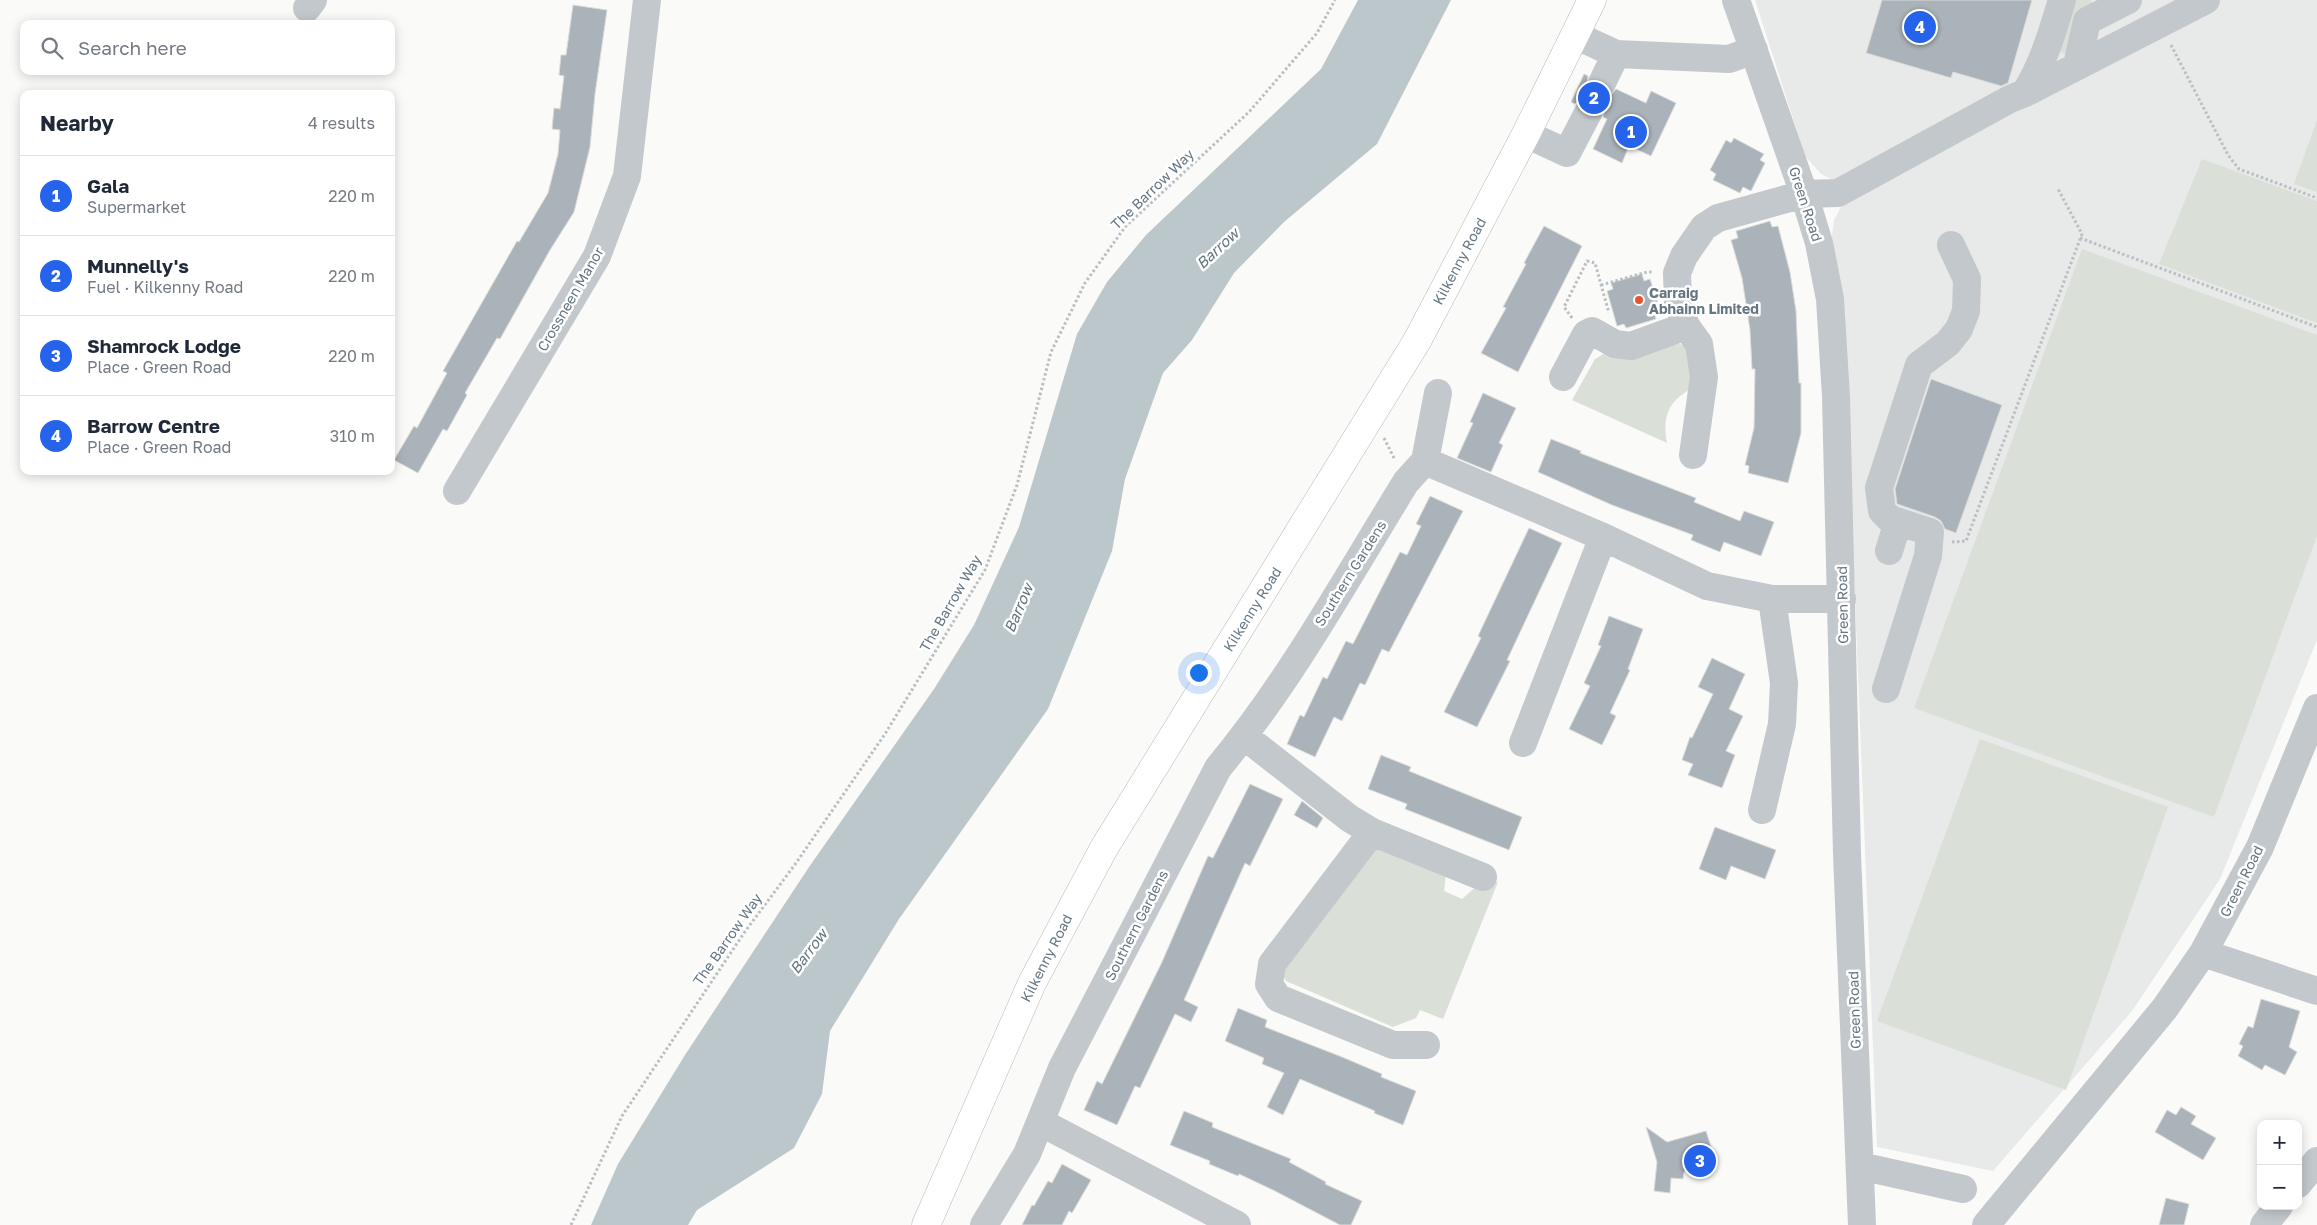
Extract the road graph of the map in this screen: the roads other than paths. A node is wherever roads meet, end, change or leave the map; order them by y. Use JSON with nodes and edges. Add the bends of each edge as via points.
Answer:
{"nodes":[{"id":1,"x":647,"y":0,"type":"edge"},
{"id":2,"x":1592,"y":0,"type":"edge"},
{"id":3,"x":1736,"y":0,"type":"edge"},
{"id":4,"x":2062,"y":0,"type":"edge"},
{"id":5,"x":2128,"y":0,"type":"edge"},
{"id":6,"x":2206,"y":0,"type":"edge"},
{"id":7,"x":1575,"y":35,"type":"junction"},
{"id":8,"x":1754,"y":50,"type":"junction"},
{"id":9,"x":1616,"y":54,"type":"junction"},
{"id":10,"x":2077,"y":65,"type":"junction"},
{"id":11,"x":1602,"y":83,"type":"dead end"},
{"id":12,"x":2025,"y":93,"type":"junction"},
{"id":13,"x":1589,"y":111,"type":"dead end"},
{"id":14,"x":1526,"y":134,"type":"junction"},
{"id":15,"x":1804,"y":194,"type":"junction"},
{"id":16,"x":1951,"y":245,"type":"dead end"},
{"id":17,"x":1686,"y":326,"type":"junction"},
{"id":18,"x":1563,"y":378,"type":"dead end"},
{"id":19,"x":1438,"y":393,"type":"dead end"},
{"id":20,"x":1693,"y":455,"type":"dead end"},
{"id":21,"x":1425,"y":460,"type":"junction"},
{"id":22,"x":457,"y":491,"type":"dead end"},
{"id":23,"x":1898,"y":522,"type":"junction"},
{"id":24,"x":1603,"y":537,"type":"junction"},
{"id":25,"x":1889,"y":551,"type":"dead end"},
{"id":26,"x":1772,"y":599,"type":"junction"},
{"id":27,"x":1842,"y":599,"type":"junction"},
{"id":28,"x":1886,"y":689,"type":"dead end"},
{"id":29,"x":2317,"y":708,"type":"edge"},
{"id":30,"x":1244,"y":736,"type":"junction"},
{"id":31,"x":1523,"y":742,"type":"dead end"},
{"id":32,"x":1762,"y":810,"type":"dead end"},
{"id":33,"x":1372,"y":832,"type":"junction"},
{"id":34,"x":1483,"y":877,"type":"dead end"},
{"id":35,"x":2203,"y":953,"type":"junction"},
{"id":36,"x":2317,"y":991,"type":"edge"},
{"id":37,"x":1426,"y":1045,"type":"dead end"},
{"id":38,"x":1040,"y":1122,"type":"junction"},
{"id":39,"x":2317,"y":1161,"type":"edge"},
{"id":40,"x":1860,"y":1166,"type":"junction"},
{"id":41,"x":2302,"y":1179,"type":"edge"},
{"id":42,"x":1963,"y":1189,"type":"dead end"},
{"id":43,"x":2277,"y":1210,"type":"edge"},
{"id":44,"x":926,"y":1225,"type":"edge"},
{"id":45,"x":984,"y":1225,"type":"edge"},
{"id":46,"x":1237,"y":1225,"type":"edge"},
{"id":47,"x":1862,"y":1225,"type":"edge"},
{"id":48,"x":1986,"y":1225,"type":"edge"},
{"id":49,"x":2264,"y":1225,"type":"edge"}],
"edges":[{"from":1,"to":22,"type":"street","name":"Crossneen Manor","via":[[627,176],[597,256]]},
{"from":2,"to":7,"type":"main road","name":"Kilkenny Road"},
{"from":3,"to":8,"type":"street","name":"Green Road"},
{"from":4,"to":12,"type":"street","via":[[2046,53]]},
{"from":5,"to":10,"type":"street","via":[[2087,21]]},
{"from":6,"to":10,"type":"street"},
{"from":7,"to":9,"type":"street"},
{"from":7,"to":14,"type":"main road","name":"Kilkenny Road"},
{"from":8,"to":9,"type":"street","via":[[1729,59]]},
{"from":8,"to":15,"type":"street","name":"Green Road"},
{"from":9,"to":11,"type":"street"},
{"from":10,"to":12,"type":"street"},
{"from":12,"to":15,"type":"street","via":[[1838,193]]},
{"from":13,"to":14,"type":"street","via":[[1567,153]]},
{"from":14,"to":44,"type":"main road","name":"Kilkenny Road","via":[[1417,341],[1100,856],[1032,983]]},
{"from":15,"to":17,"type":"street","via":[[1718,218],[1704,226],[1677,273],[1678,302]]},
{"from":15,"to":27,"type":"street","name":"Green Road","via":[[1819,243],[1830,299]]},
{"from":16,"to":23,"type":"street","via":[[1967,279],[1966,311],[1959,329],[1948,343],[1919,365],[1916,374],[1880,488],[1882,511]]},
{"from":17,"to":18,"type":"street","via":[[1630,346],[1614,344],[1592,331],[1586,334]]},
{"from":17,"to":20,"type":"street","via":[[1699,344],[1704,377]]},
{"from":19,"to":21,"type":"street","name":"Southern Gardens"},
{"from":21,"to":24,"type":"street"},
{"from":21,"to":30,"type":"street","name":"Southern Gardens","via":[[1406,482],[1294,665]]},
{"from":23,"to":25,"type":"street"},
{"from":23,"to":28,"type":"street","via":[[1930,532],[1928,556]]},
{"from":24,"to":26,"type":"street","via":[[1707,586]]},
{"from":24,"to":31,"type":"street"},
{"from":26,"to":27,"type":"street"},
{"from":26,"to":32,"type":"street","via":[[1784,683],[1782,724]]},
{"from":27,"to":40,"type":"street","name":"Green Road","via":[[1847,854]]},
{"from":29,"to":35,"type":"street","name":"Green Road","via":[[2261,844]]},
{"from":30,"to":33,"type":"street","via":[[1349,818]]},
{"from":30,"to":38,"type":"street","name":"Southern Gardens","via":[[1218,768],[1062,1068]]},
{"from":33,"to":34,"type":"street"},
{"from":33,"to":37,"type":"street","via":[[1272,964],[1269,984],[1278,998],[1393,1045]]},
{"from":35,"to":36,"type":"street"},
{"from":35,"to":48,"type":"street","name":"Green Road","via":[[2165,1008]]},
{"from":38,"to":45,"type":"street","name":"Southern Gardens","via":[[1027,1154]]},
{"from":38,"to":46,"type":"street"},
{"from":39,"to":41,"type":"street"},
{"from":40,"to":42,"type":"street"},
{"from":40,"to":47,"type":"street","name":"Green Road"},
{"from":43,"to":49,"type":"street"}]}
